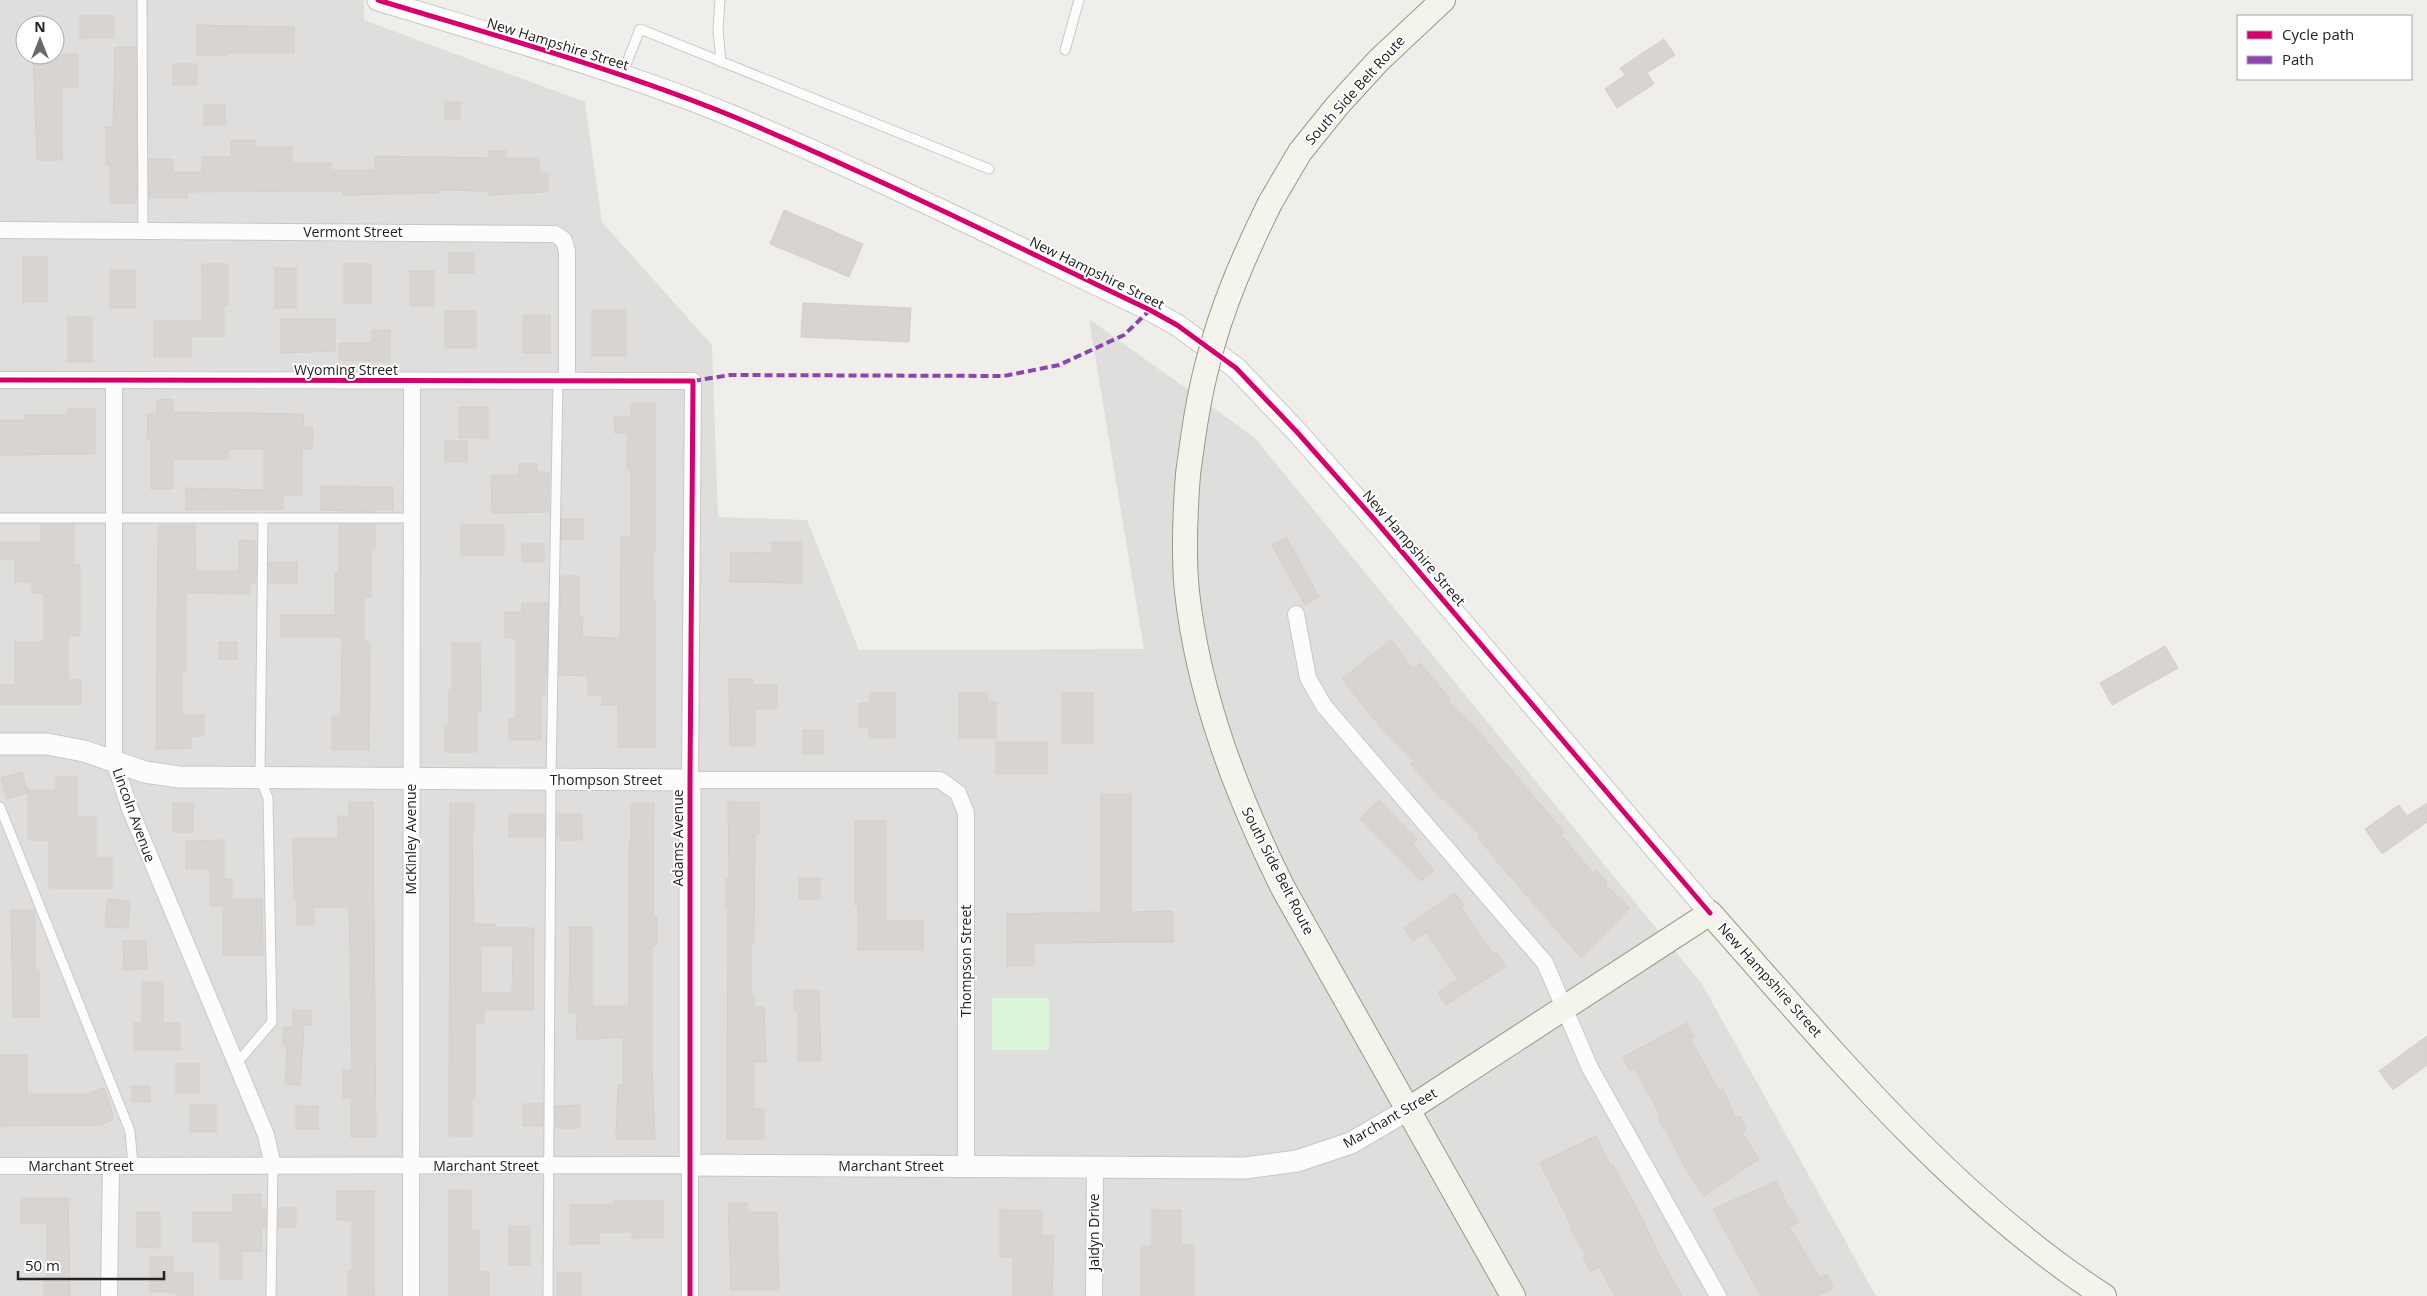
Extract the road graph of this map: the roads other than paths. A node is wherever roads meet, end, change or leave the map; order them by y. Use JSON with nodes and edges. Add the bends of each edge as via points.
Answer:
{"nodes":[{"id":1,"x":142,"y":0,"type":"edge"},
{"id":2,"x":378,"y":0,"type":"edge"},
{"id":3,"x":720,"y":0,"type":"edge"},
{"id":4,"x":1080,"y":0,"type":"edge"},
{"id":5,"x":1443,"y":0,"type":"edge"},
{"id":6,"x":1065,"y":50,"type":"dead end"},
{"id":7,"x":721,"y":62,"type":"junction"},
{"id":8,"x":622,"y":75,"type":"junction"},
{"id":9,"x":989,"y":169,"type":"dead end"},
{"id":10,"x":0,"y":230,"type":"edge"},
{"id":11,"x":143,"y":231,"type":"junction"},
{"id":12,"x":0,"y":380,"type":"edge"},
{"id":13,"x":114,"y":380,"type":"junction"},
{"id":14,"x":563,"y":380,"type":"junction"},
{"id":15,"x":693,"y":380,"type":"joint"},
{"id":16,"x":412,"y":381,"type":"junction"},
{"id":17,"x":0,"y":518,"type":"edge"},
{"id":18,"x":114,"y":518,"type":"junction"},
{"id":19,"x":263,"y":518,"type":"junction"},
{"id":20,"x":412,"y":518,"type":"junction"},
{"id":21,"x":1296,"y":614,"type":"dead end"},
{"id":22,"x":0,"y":744,"type":"edge"},
{"id":23,"x":114,"y":761,"type":"junction"},
{"id":24,"x":260,"y":778,"type":"junction"},
{"id":25,"x":410,"y":779,"type":"junction"},
{"id":26,"x":551,"y":779,"type":"junction"},
{"id":27,"x":690,"y":780,"type":"junction"},
{"id":28,"x":0,"y":806,"type":"edge"},
{"id":29,"x":1710,"y":913,"type":"junction"},
{"id":30,"x":1565,"y":1009,"type":"junction"},
{"id":31,"x":236,"y":1064,"type":"junction"},
{"id":32,"x":1409,"y":1109,"type":"junction"},
{"id":33,"x":548,"y":1165,"type":"junction"},
{"id":34,"x":690,"y":1165,"type":"junction"},
{"id":35,"x":0,"y":1166,"type":"edge"},
{"id":36,"x":111,"y":1166,"type":"junction"},
{"id":37,"x":133,"y":1166,"type":"junction"},
{"id":38,"x":273,"y":1166,"type":"junction"},
{"id":39,"x":411,"y":1166,"type":"junction"},
{"id":40,"x":966,"y":1167,"type":"junction"},
{"id":41,"x":1095,"y":1167,"type":"junction"},
{"id":42,"x":109,"y":1296,"type":"edge"},
{"id":43,"x":271,"y":1296,"type":"edge"},
{"id":44,"x":411,"y":1296,"type":"edge"},
{"id":45,"x":548,"y":1296,"type":"edge"},
{"id":46,"x":690,"y":1296,"type":"edge"},
{"id":47,"x":1094,"y":1296,"type":"edge"},
{"id":48,"x":1512,"y":1296,"type":"edge"},
{"id":49,"x":1718,"y":1296,"type":"edge"},
{"id":50,"x":2104,"y":1296,"type":"edge"}],
"edges":[{"from":1,"to":11,"type":"lane"},
{"from":2,"to":8,"type":"street","name":"New Hampshire Street"},
{"from":3,"to":7,"type":"lane"},
{"from":4,"to":6,"type":"lane"},
{"from":5,"to":32,"type":"main road","name":"South Side Belt Route","bridge":true,"via":[[1378,61],[1300,152],[1245,254],[1210,353],[1196,418],[1184,531],[1187,592],[1197,656],[1222,746],[1251,823],[1283,888]]},
{"from":7,"to":8,"type":"lane","via":[[640,29]]},
{"from":7,"to":9,"type":"lane"},
{"from":8,"to":29,"type":"street","name":"New Hampshire Street","via":[[813,151],[1150,310],[1177,324],[1236,368],[1374,519]]},
{"from":10,"to":11,"type":"street","name":"Vermont Street"},
{"from":11,"to":14,"type":"street","name":"Vermont Street","via":[[555,234],[564,240],[567,252]]},
{"from":12,"to":13,"type":"street","name":"Wyoming Street"},
{"from":13,"to":16,"type":"street","name":"Wyoming Street"},
{"from":13,"to":18,"type":"street","name":"Lincoln Avenue"},
{"from":14,"to":15,"type":"street","name":"Wyoming Street"},
{"from":14,"to":16,"type":"street","name":"Wyoming Street"},
{"from":14,"to":26,"type":"lane"},
{"from":15,"to":27,"type":"street","name":"Adams Avenue"},
{"from":16,"to":20,"type":"street","name":"McKinley Avenue"},
{"from":17,"to":18,"type":"lane"},
{"from":18,"to":19,"type":"lane"},
{"from":18,"to":23,"type":"street","name":"Lincoln Avenue"},
{"from":19,"to":20,"type":"lane"},
{"from":19,"to":24,"type":"lane"},
{"from":20,"to":25,"type":"street","name":"McKinley Avenue"},
{"from":21,"to":30,"type":"street","via":[[1308,678],[1324,706],[1545,963]]},
{"from":22,"to":23,"type":"street","name":"Thompson Street","via":[[47,744]]},
{"from":23,"to":24,"type":"street","name":"Thompson Street","via":[[145,772],[179,777]]},
{"from":23,"to":31,"type":"street","name":"Lincoln Avenue","via":[[130,809]]},
{"from":24,"to":25,"type":"street","name":"Thompson Street"},
{"from":24,"to":31,"type":"lane","via":[[268,798],[272,1022]]},
{"from":25,"to":26,"type":"street","name":"Thompson Street"},
{"from":25,"to":39,"type":"street","name":"McKinley Avenue"},
{"from":26,"to":27,"type":"street","name":"Thompson Street"},
{"from":26,"to":33,"type":"lane"},
{"from":27,"to":34,"type":"street","name":"Adams Avenue"},
{"from":27,"to":40,"type":"street","name":"Thompson Street","via":[[940,780],[958,792],[966,813]]},
{"from":28,"to":37,"type":"lane","via":[[130,1131]]},
{"from":29,"to":30,"type":"main road","name":"Marchant Street"},
{"from":29,"to":50,"type":"main road","name":"New Hampshire Street","via":[[1940,1165],[2077,1279]]},
{"from":30,"to":32,"type":"main road","name":"Marchant Street"},
{"from":30,"to":49,"type":"street","via":[[1590,1068]]},
{"from":31,"to":38,"type":"street","name":"Lincoln Avenue","via":[[266,1135]]},
{"from":32,"to":41,"type":"street","name":"Marchant Street","via":[[1351,1143],[1297,1161],[1245,1168]]},
{"from":32,"to":48,"type":"main road","name":"South Side Belt Route"},
{"from":33,"to":34,"type":"street","name":"Marchant Street"},
{"from":33,"to":39,"type":"street","name":"Marchant Street"},
{"from":33,"to":45,"type":"lane"},
{"from":34,"to":40,"type":"street","name":"Marchant Street"},
{"from":34,"to":46,"type":"street","name":"Adams Avenue"},
{"from":35,"to":36,"type":"street","name":"Marchant Street"},
{"from":36,"to":37,"type":"street","name":"Marchant Street"},
{"from":36,"to":42,"type":"street"},
{"from":37,"to":38,"type":"street","name":"Marchant Street"},
{"from":38,"to":39,"type":"street","name":"Marchant Street"},
{"from":38,"to":43,"type":"lane"},
{"from":39,"to":44,"type":"street","name":"McKinley Avenue"},
{"from":40,"to":41,"type":"street","name":"Marchant Street"},
{"from":41,"to":47,"type":"street","name":"Jaidyn Drive"}]}
